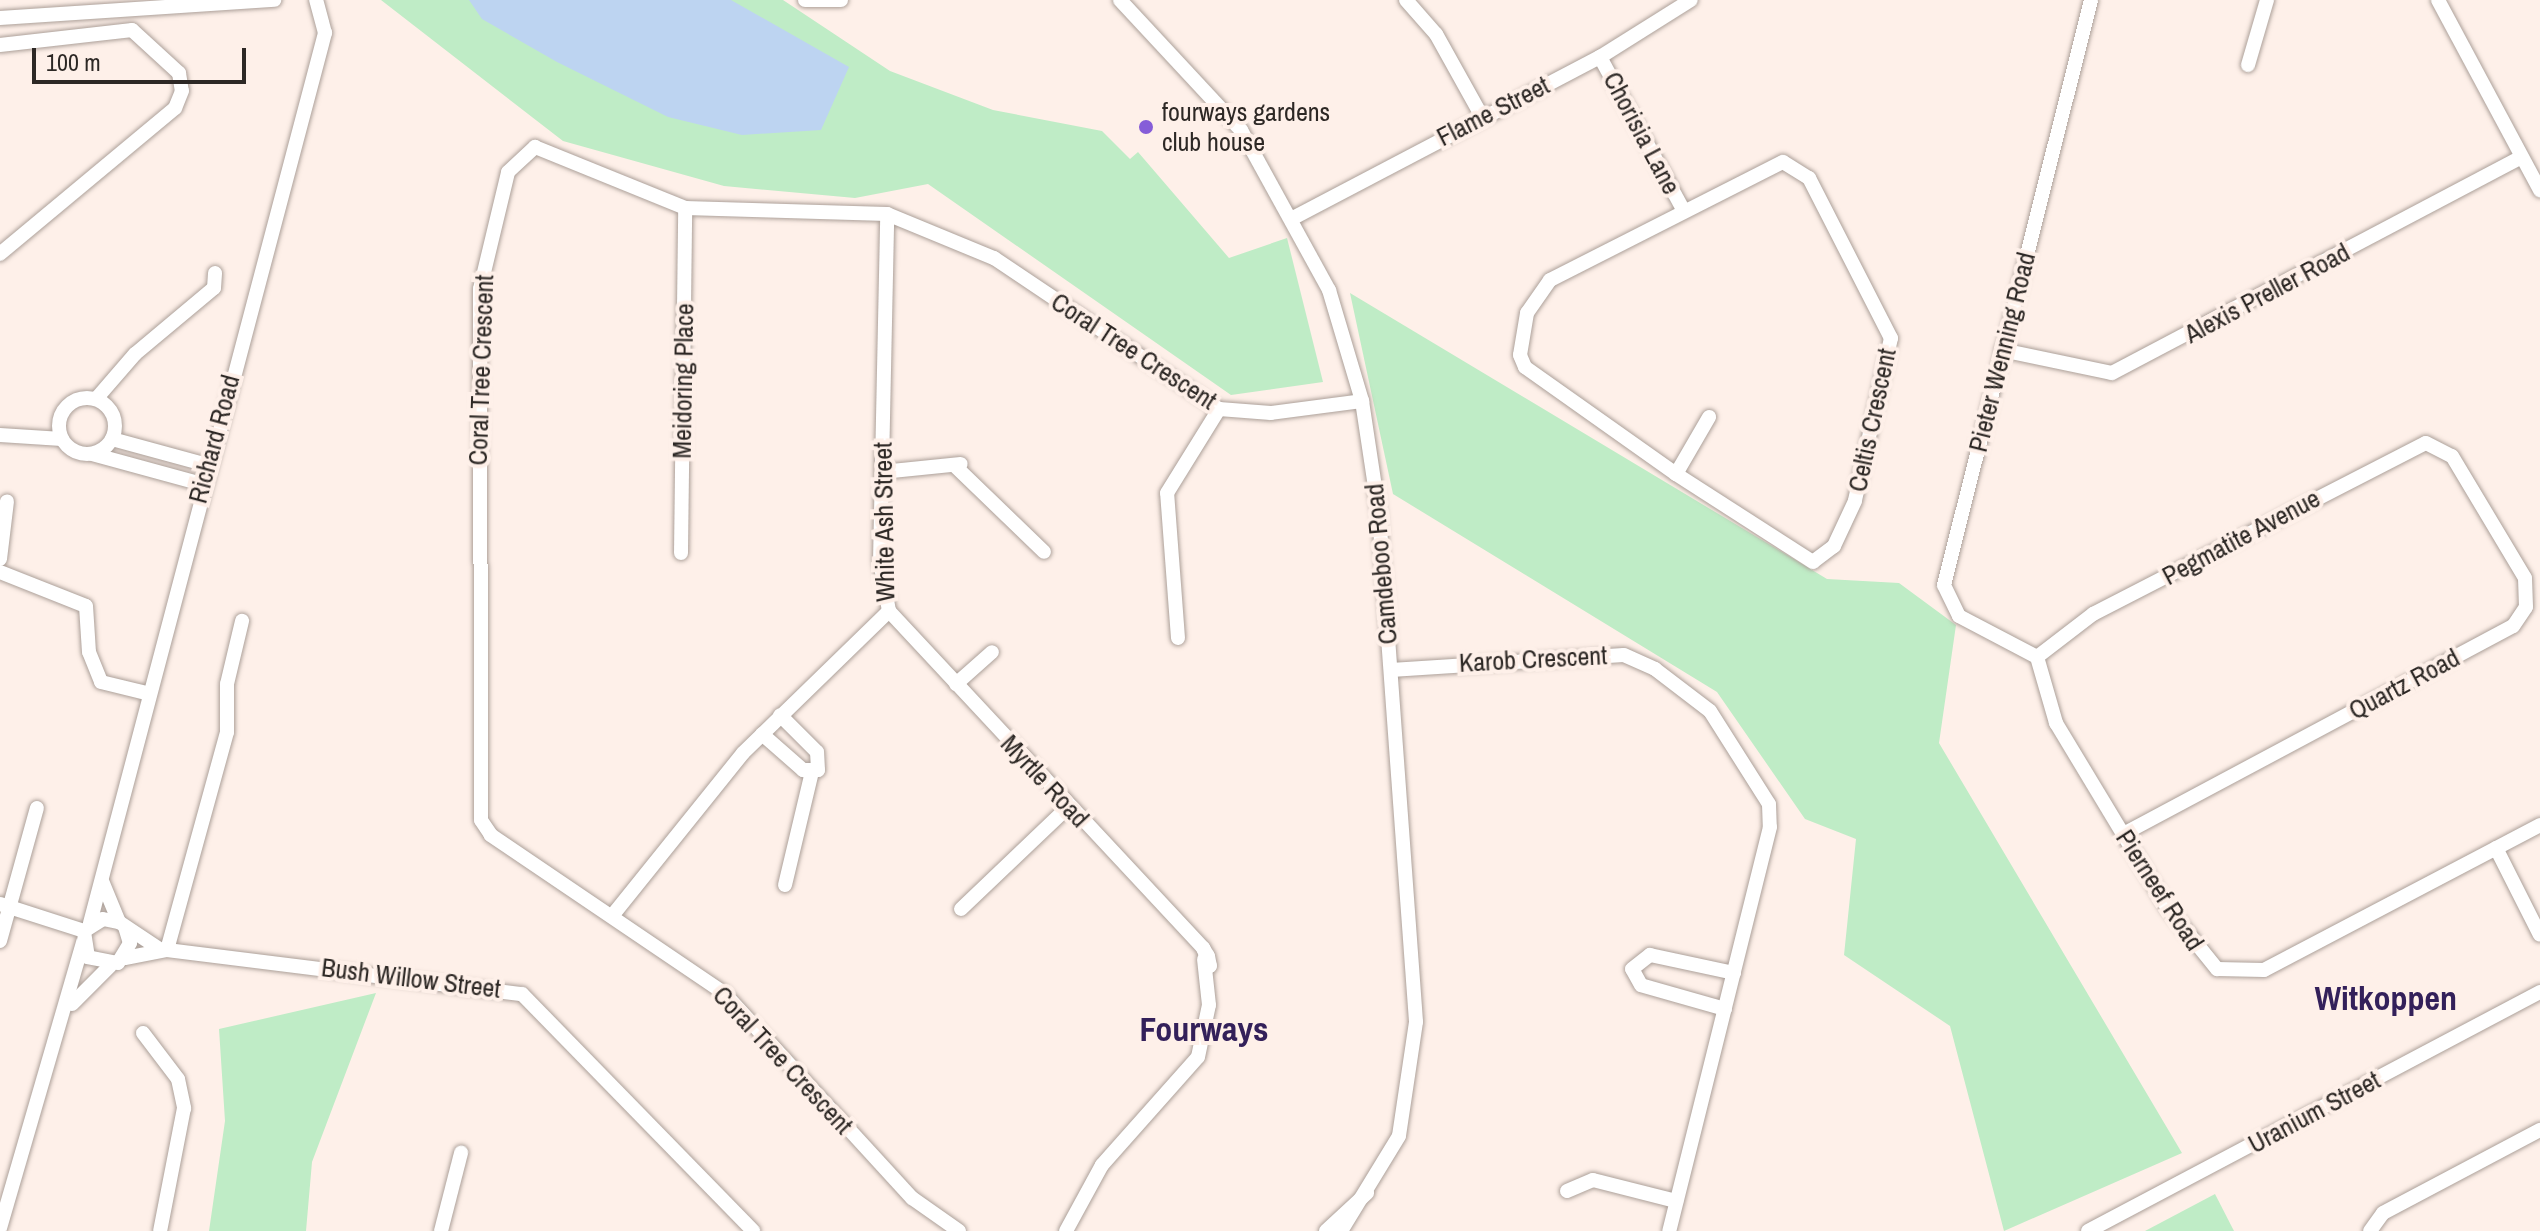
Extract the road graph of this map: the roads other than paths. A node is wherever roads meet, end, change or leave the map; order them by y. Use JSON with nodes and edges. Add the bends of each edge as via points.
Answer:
{"nodes":[{"id":1,"x":274,"y":0,"type":"edge"},
{"id":2,"x":316,"y":0,"type":"edge"},
{"id":3,"x":805,"y":0,"type":"edge"},
{"id":4,"x":841,"y":0,"type":"edge"},
{"id":5,"x":1120,"y":0,"type":"edge"},
{"id":6,"x":1406,"y":0,"type":"edge"},
{"id":7,"x":1691,"y":0,"type":"edge"},
{"id":8,"x":2091,"y":0,"type":"edge"},
{"id":9,"x":2267,"y":0,"type":"edge"},
{"id":10,"x":2438,"y":0,"type":"edge"},
{"id":11,"x":0,"y":18,"type":"edge"},
{"id":12,"x":0,"y":45,"type":"edge"},
{"id":13,"x":1600,"y":57,"type":"junction"},
{"id":14,"x":2248,"y":65,"type":"dead end"},
{"id":15,"x":1481,"y":115,"type":"junction"},
{"id":16,"x":2521,"y":157,"type":"junction"},
{"id":17,"x":2540,"y":190,"type":"edge"},
{"id":18,"x":685,"y":208,"type":"junction"},
{"id":19,"x":1683,"y":209,"type":"junction"},
{"id":20,"x":887,"y":214,"type":"junction"},
{"id":21,"x":1293,"y":218,"type":"junction"},
{"id":22,"x":0,"y":254,"type":"edge"},
{"id":23,"x":215,"y":273,"type":"dead end"},
{"id":24,"x":2002,"y":350,"type":"junction"},
{"id":25,"x":96,"y":399,"type":"junction"},
{"id":26,"x":1362,"y":401,"type":"junction"},
{"id":27,"x":1219,"y":409,"type":"junction"},
{"id":28,"x":1709,"y":417,"type":"dead end"},
{"id":29,"x":0,"y":435,"type":"edge"},
{"id":30,"x":62,"y":439,"type":"junction"},
{"id":31,"x":112,"y":439,"type":"junction"},
{"id":32,"x":92,"y":454,"type":"junction"},
{"id":33,"x":2452,"y":456,"type":"joint"},
{"id":34,"x":207,"y":465,"type":"junction"},
{"id":35,"x":882,"y":472,"type":"junction"},
{"id":36,"x":1676,"y":474,"type":"junction"},
{"id":37,"x":202,"y":484,"type":"junction"},
{"id":38,"x":7,"y":501,"type":"dead end"},
{"id":39,"x":1044,"y":552,"type":"dead end"},
{"id":40,"x":681,"y":553,"type":"dead end"},
{"id":41,"x":0,"y":559,"type":"edge"},
{"id":42,"x":0,"y":572,"type":"edge"},
{"id":43,"x":889,"y":611,"type":"junction"},
{"id":44,"x":242,"y":621,"type":"dead end"},
{"id":45,"x":1178,"y":638,"type":"dead end"},
{"id":46,"x":992,"y":652,"type":"dead end"},
{"id":47,"x":2037,"y":657,"type":"junction"},
{"id":48,"x":1391,"y":670,"type":"junction"},
{"id":49,"x":956,"y":684,"type":"junction"},
{"id":50,"x":146,"y":693,"type":"junction"},
{"id":51,"x":780,"y":715,"type":"junction"},
{"id":52,"x":762,"y":734,"type":"junction"},
{"id":53,"x":812,"y":772,"type":"junction"},
{"id":54,"x":1068,"y":807,"type":"junction"},
{"id":55,"x":37,"y":808,"type":"dead end"},
{"id":56,"x":2540,"y":825,"type":"edge"},
{"id":57,"x":2123,"y":834,"type":"junction"},
{"id":58,"x":2496,"y":848,"type":"junction"},
{"id":59,"x":102,"y":881,"type":"junction"},
{"id":60,"x":785,"y":885,"type":"dead end"},
{"id":61,"x":4,"y":905,"type":"edge"},
{"id":62,"x":961,"y":909,"type":"dead end"},
{"id":63,"x":612,"y":916,"type":"junction"},
{"id":64,"x":122,"y":925,"type":"junction"},
{"id":65,"x":86,"y":932,"type":"junction"},
{"id":66,"x":2540,"y":935,"type":"edge"},
{"id":67,"x":0,"y":941,"type":"edge"},
{"id":68,"x":164,"y":950,"type":"junction"},
{"id":69,"x":125,"y":958,"type":"junction"},
{"id":70,"x":110,"y":966,"type":"junction"},
{"id":71,"x":1734,"y":973,"type":"junction"},
{"id":72,"x":2540,"y":992,"type":"edge"},
{"id":73,"x":1725,"y":1009,"type":"junction"},
{"id":74,"x":66,"y":1014,"type":"junction"},
{"id":75,"x":143,"y":1033,"type":"dead end"},
{"id":76,"x":2540,"y":1130,"type":"edge"},
{"id":77,"x":461,"y":1153,"type":"dead end"},
{"id":78,"x":1567,"y":1191,"type":"dead end"},
{"id":79,"x":1368,"y":1193,"type":"junction"},
{"id":80,"x":1676,"y":1201,"type":"junction"},
{"id":81,"x":0,"y":1228,"type":"edge"},
{"id":82,"x":160,"y":1231,"type":"edge"},
{"id":83,"x":441,"y":1231,"type":"edge"},
{"id":84,"x":753,"y":1231,"type":"edge"},
{"id":85,"x":959,"y":1231,"type":"edge"},
{"id":86,"x":1066,"y":1231,"type":"edge"},
{"id":87,"x":1326,"y":1231,"type":"edge"},
{"id":88,"x":1341,"y":1231,"type":"edge"},
{"id":89,"x":1669,"y":1231,"type":"edge"},
{"id":90,"x":2088,"y":1231,"type":"edge"},
{"id":91,"x":2370,"y":1231,"type":"edge"}],
"edges":[{"from":1,"to":11,"type":"street"},
{"from":2,"to":34,"type":"street","name":"Richard Road","via":[[325,33]]},
{"from":3,"to":4,"type":"street"},
{"from":5,"to":21,"type":"street","name":"Camdeboo Road","via":[[1226,110]]},
{"from":6,"to":15,"type":"street","via":[[1436,34]]},
{"from":7,"to":13,"type":"street","name":"Flame Street"},
{"from":8,"to":24,"type":"street","name":"Pieter Wenning Road"},
{"from":9,"to":14,"type":"street"},
{"from":10,"to":16,"type":"street"},
{"from":12,"to":22,"type":"street","via":[[8,38],[132,30],[179,73],[182,91],[175,108]]},
{"from":13,"to":15,"type":"street","name":"Flame Street"},
{"from":13,"to":19,"type":"street","name":"Chorisia Lane"},
{"from":15,"to":21,"type":"street","name":"Flame Street"},
{"from":16,"to":17,"type":"street"},
{"from":16,"to":24,"type":"street","name":"Alexis Preller Road","via":[[2112,373]]},
{"from":18,"to":20,"type":"street","name":"Coral Tree Crescent"},
{"from":18,"to":40,"type":"street","name":"Meidoring Place"},
{"from":18,"to":63,"type":"street","name":"Coral Tree Crescent","via":[[535,147],[515,157],[508,172],[480,289],[478,812],[491,835]]},
{"from":19,"to":36,"type":"street","name":"Celtis Crescent","via":[[1540,288],[1527,313],[1520,355],[1525,367]]},
{"from":19,"to":36,"type":"street","name":"Celtis Crescent","via":[[1794,163],[1886,324],[1892,349],[1855,501],[1821,561],[1798,558]]},
{"from":20,"to":27,"type":"street","name":"Coral Tree Crescent","via":[[994,258]]},
{"from":20,"to":35,"type":"street","name":"White Ash Street"},
{"from":21,"to":26,"type":"street","name":"Camdeboo Road","via":[[1329,290]]},
{"from":23,"to":25,"type":"street","via":[[214,288],[135,354]]},
{"from":24,"to":47,"type":"street","name":"Pieter Wenning Road","via":[[1944,585],[1959,616]]},
{"from":25,"to":30,"type":"street","via":[[69,406],[60,422]]},
{"from":25,"to":31,"type":"street","via":[[114,420]]},
{"from":26,"to":27,"type":"street","name":"Coral Tree Crescent","via":[[1271,413]]},
{"from":26,"to":48,"type":"street","name":"Camdeboo Road"},
{"from":27,"to":45,"type":"street","via":[[1167,493]]},
{"from":28,"to":36,"type":"street"},
{"from":29,"to":30,"type":"street"},
{"from":30,"to":32,"type":"street"},
{"from":31,"to":32,"type":"street"},
{"from":31,"to":34,"type":"street"},
{"from":32,"to":37,"type":"street"},
{"from":33,"to":47,"type":"street","name":"Pegmatite Avenue","via":[[2431,443],[2408,449],[2093,614]]},
{"from":33,"to":57,"type":"street","name":"Quartz Road","via":[[2525,578],[2520,619]]},
{"from":34,"to":37,"type":"street","name":"Richard Road"},
{"from":35,"to":39,"type":"street","via":[[959,464]]},
{"from":35,"to":43,"type":"street","name":"White Ash Street","via":[[880,586]]},
{"from":37,"to":50,"type":"street","name":"Richard Road"},
{"from":38,"to":41,"type":"street"},
{"from":42,"to":50,"type":"street","via":[[86,606],[89,652],[101,682]]},
{"from":43,"to":49,"type":"street","name":"Myrtle Road"},
{"from":43,"to":51,"type":"street","name":"White Ash Street"},
{"from":44,"to":68,"type":"street","via":[[227,684],[227,732]]},
{"from":46,"to":49,"type":"street"},
{"from":47,"to":57,"type":"street","name":"Pierneef Road","via":[[2048,708]]},
{"from":48,"to":71,"type":"street","name":"Karob Crescent","via":[[1624,655],[1701,703],[1744,760],[1772,815]]},
{"from":48,"to":79,"type":"street","name":"Camdeboo Road","via":[[1416,1022],[1406,1113]]},
{"from":49,"to":54,"type":"street","name":"Myrtle Road"},
{"from":50,"to":59,"type":"street","name":"Richard Road"},
{"from":51,"to":52,"type":"street","name":"White Ash Street"},
{"from":51,"to":53,"type":"street","via":[[820,756],[823,764]]},
{"from":52,"to":53,"type":"street"},
{"from":52,"to":63,"type":"street","name":"White Ash Street"},
{"from":53,"to":60,"type":"street"},
{"from":54,"to":62,"type":"street"},
{"from":54,"to":86,"type":"street","name":"Myrtle Road","via":[[1203,948],[1209,1005],[1198,1057],[1102,1165]]},
{"from":55,"to":61,"type":"street"},
{"from":56,"to":58,"type":"street","name":"Pierneef Road"},
{"from":57,"to":58,"type":"street","name":"Pierneef Road","via":[[2194,949],[2217,969],[2246,974]]},
{"from":58,"to":66,"type":"street"},
{"from":59,"to":64,"type":"street"},
{"from":59,"to":65,"type":"street","name":"Richard Road"},
{"from":61,"to":65,"type":"street"},
{"from":61,"to":67,"type":"street"},
{"from":63,"to":85,"type":"street","name":"Coral Tree Crescent","via":[[724,993],[912,1198]]},
{"from":64,"to":65,"type":"street"},
{"from":64,"to":68,"type":"street","name":"Bush Willow Street"},
{"from":64,"to":69,"type":"street"},
{"from":65,"to":70,"type":"street","via":[[88,957]]},
{"from":65,"to":74,"type":"street","name":"Richard Road"},
{"from":68,"to":69,"type":"street","name":"Bush Willow Street"},
{"from":68,"to":84,"type":"street","name":"Bush Willow Street","via":[[496,986],[532,998]]},
{"from":69,"to":70,"type":"street","name":"Richard Road"},
{"from":70,"to":74,"type":"street","name":"Richard Road","via":[[87,982]]},
{"from":71,"to":73,"type":"street","name":"Karob Crescent"},
{"from":71,"to":73,"type":"street","via":[[1650,955],[1632,969],[1641,985]]},
{"from":72,"to":90,"type":"street","name":"Uranium Street"},
{"from":73,"to":80,"type":"street","name":"Karob Crescent"},
{"from":74,"to":81,"type":"street","name":"Richard Road"},
{"from":75,"to":82,"type":"street","via":[[178,1079],[184,1108]]},
{"from":76,"to":91,"type":"street","via":[[2383,1213]]},
{"from":77,"to":83,"type":"street"},
{"from":78,"to":80,"type":"street","via":[[1593,1180]]},
{"from":79,"to":87,"type":"street","name":"Camdeboo Road"},
{"from":79,"to":88,"type":"street","name":"Camdeboo Road"},
{"from":80,"to":89,"type":"street","name":"Karob Crescent"}]}
